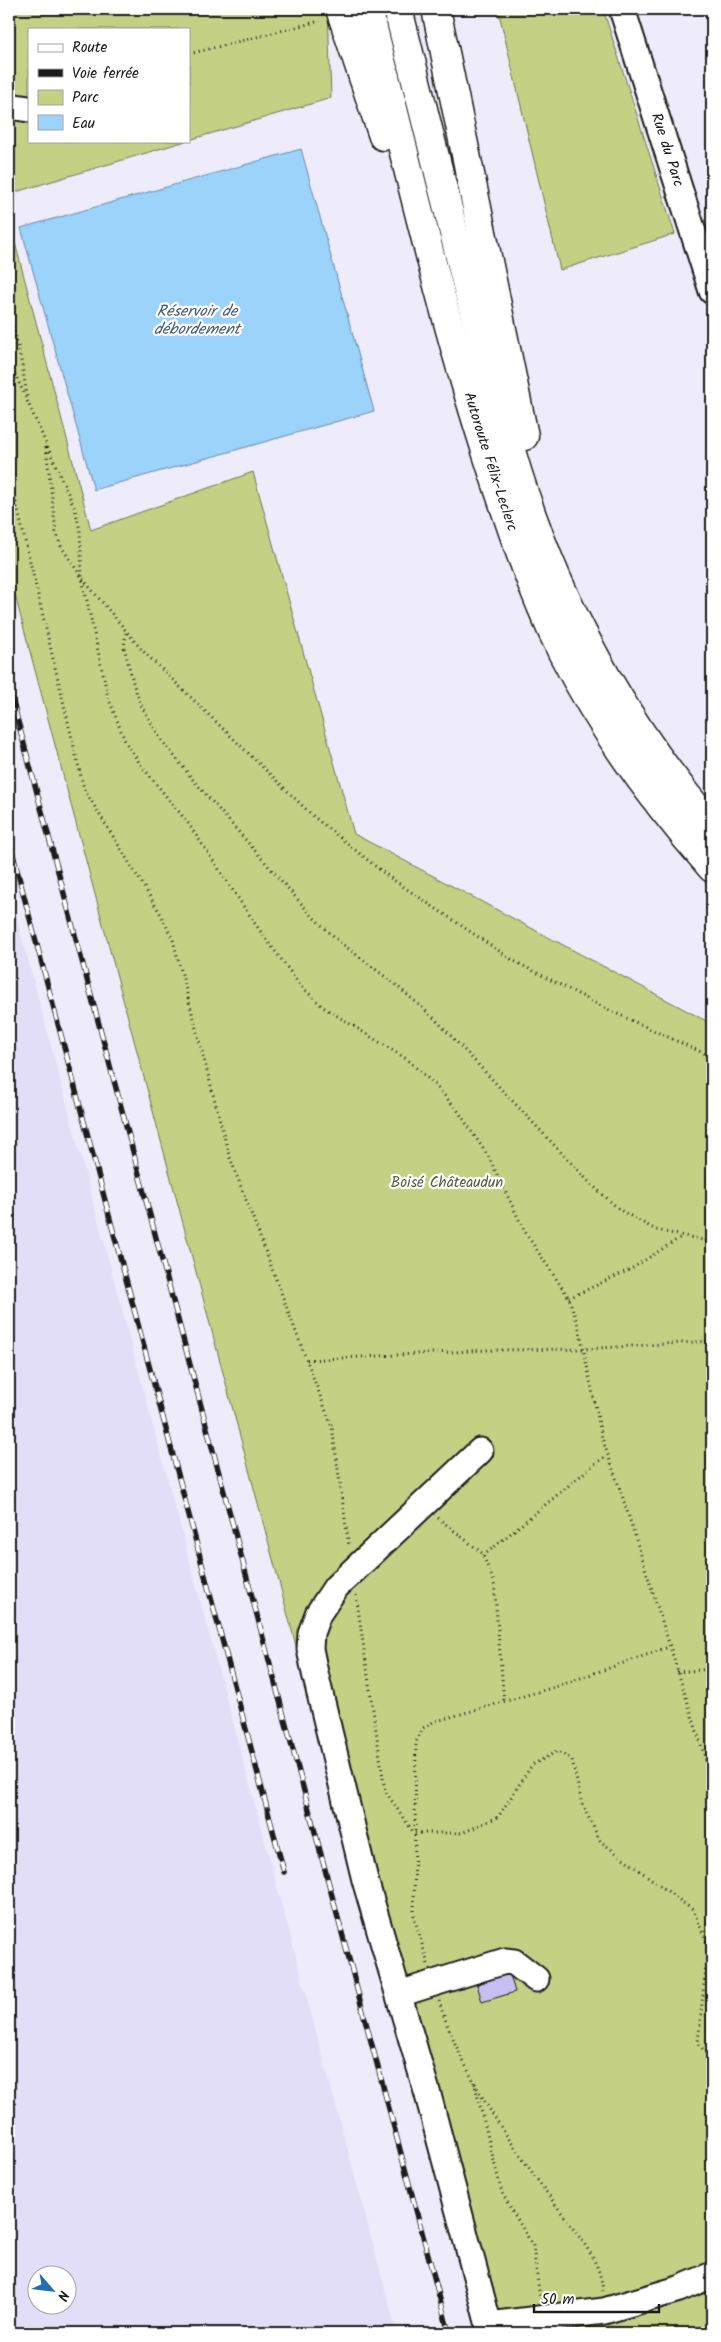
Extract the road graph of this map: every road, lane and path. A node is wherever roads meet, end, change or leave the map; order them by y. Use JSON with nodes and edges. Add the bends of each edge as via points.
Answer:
{"nodes":[{"id":1,"x":368,"y":9,"type":"edge"},
{"id":2,"x":398,"y":9,"type":"edge"},
{"id":3,"x":436,"y":9,"type":"edge"},
{"id":4,"x":622,"y":9,"type":"edge"},
{"id":5,"x":330,"y":15,"type":"edge"},
{"id":6,"x":190,"y":54,"type":"edge"},
{"id":7,"x":9,"y":106,"type":"edge"},
{"id":8,"x":28,"y":109,"type":"edge"},
{"id":9,"x":702,"y":225,"type":"edge"},
{"id":10,"x":712,"y":291,"type":"edge"},
{"id":11,"x":9,"y":307,"type":"edge"},
{"id":12,"x":9,"y":360,"type":"edge"},
{"id":13,"x":458,"y":363,"type":"junction"},
{"id":14,"x":28,"y":400,"type":"junction"},
{"id":15,"x":46,"y":444,"type":"junction"},
{"id":16,"x":9,"y":473,"type":"edge"},
{"id":17,"x":550,"y":563,"type":"junction"},
{"id":18,"x":82,"y":578,"type":"junction"},
{"id":19,"x":126,"y":633,"type":"junction"},
{"id":20,"x":712,"y":826,"type":"edge"},
{"id":21,"x":712,"y":868,"type":"edge"},
{"id":22,"x":712,"y":1057,"type":"edge"},
{"id":23,"x":682,"y":1237,"type":"junction"},
{"id":24,"x":712,"y":1242,"type":"edge"},
{"id":25,"x":569,"y":1298,"type":"junction"},
{"id":26,"x":712,"y":1341,"type":"edge"},
{"id":27,"x":584,"y":1349,"type":"junction"},
{"id":28,"x":306,"y":1360,"type":"junction"},
{"id":29,"x":480,"y":1451,"type":"dead end"},
{"id":30,"x":607,"y":1456,"type":"junction"},
{"id":31,"x":422,"y":1505,"type":"junction"},
{"id":32,"x":483,"y":1556,"type":"junction"},
{"id":33,"x":352,"y":1570,"type":"junction"},
{"id":34,"x":712,"y":1669,"type":"edge"},
{"id":35,"x":677,"y":1672,"type":"junction"},
{"id":36,"x":504,"y":1702,"type":"dead end"},
{"id":37,"x":712,"y":1778,"type":"edge"},
{"id":38,"x":536,"y":1979,"type":"dead end"},
{"id":39,"x":399,"y":1994,"type":"junction"},
{"id":40,"x":712,"y":2061,"type":"edge"},
{"id":41,"x":473,"y":2076,"type":"dead end"},
{"id":42,"x":712,"y":2275,"type":"edge"},
{"id":43,"x":542,"y":2319,"type":"junction"},
{"id":44,"x":490,"y":2329,"type":"edge"}],
"edges":[{"from":1,"to":13,"type":"highway","name":"Autoroute Félix-Leclerc"},
{"from":2,"to":17,"type":"highway","name":"Autoroute Félix-Leclerc","via":[[503,421],[524,493]]},
{"from":3,"to":17,"type":"highway"},
{"from":4,"to":9,"type":"street","name":"Rue du Parc"},
{"from":5,"to":6,"type":"path"},
{"from":5,"to":13,"type":"highway"},
{"from":7,"to":8,"type":"street"},
{"from":9,"to":10,"type":"street","name":"Rue du Parc"},
{"from":11,"to":14,"type":"path"},
{"from":12,"to":14,"type":"path"},
{"from":13,"to":21,"type":"highway","name":"Autoroute Félix-Leclerc","via":[[518,549],[562,652],[599,718],[636,774]]},
{"from":14,"to":15,"type":"path"},
{"from":15,"to":18,"type":"path","via":[[77,516]]},
{"from":15,"to":18,"type":"path","via":[[56,532]]},
{"from":16,"to":28,"type":"path","via":[[84,789],[160,913],[173,940],[229,1155]]},
{"from":17,"to":20,"type":"highway","name":"Autoroute Félix-Leclerc","via":[[585,636],[621,700],[670,773]]},
{"from":18,"to":19,"type":"path"},
{"from":18,"to":25,"type":"path","via":[[112,710],[132,752],[188,823],[300,985],[323,1006],[408,1060],[447,1097],[480,1141],[525,1232]]},
{"from":19,"to":22,"type":"path","via":[[298,802],[376,867],[538,975]]},
{"from":19,"to":23,"type":"path","via":[[124,647],[134,686],[160,738],[312,917],[434,1018],[610,1202],[638,1222]]},
{"from":23,"to":24,"type":"path"},
{"from":23,"to":25,"type":"path","via":[[637,1266]]},
{"from":25,"to":27,"type":"path"},
{"from":26,"to":27,"type":"path"},
{"from":27,"to":28,"type":"path","via":[[488,1350]]},
{"from":27,"to":30,"type":"path"},
{"from":28,"to":33,"type":"path","via":[[332,1427]]},
{"from":29,"to":31,"type":"street"},
{"from":30,"to":32,"type":"path"},
{"from":30,"to":35,"type":"path"},
{"from":31,"to":32,"type":"path"},
{"from":31,"to":33,"type":"street"},
{"from":32,"to":36,"type":"path","via":[[494,1582]]},
{"from":33,"to":39,"type":"street","via":[[330,1594],[318,1614],[311,1633],[310,1649],[347,1813]]},
{"from":33,"to":40,"type":"path","via":[[385,1791],[414,1833],[462,1833],[498,1817],[532,1764],[558,1751],[572,1760],[582,1804],[600,1841],[693,1910],[708,1945],[698,2042]]},
{"from":34,"to":35,"type":"path"},
{"from":35,"to":37,"type":"path"},
{"from":38,"to":39,"type":"street","via":[[514,1962],[505,1961]]},
{"from":39,"to":44,"type":"street"},
{"from":41,"to":43,"type":"path","via":[[502,2192],[533,2246]]},
{"from":42,"to":43,"type":"street","via":[[621,2307]]},
{"from":43,"to":44,"type":"street"}]}
